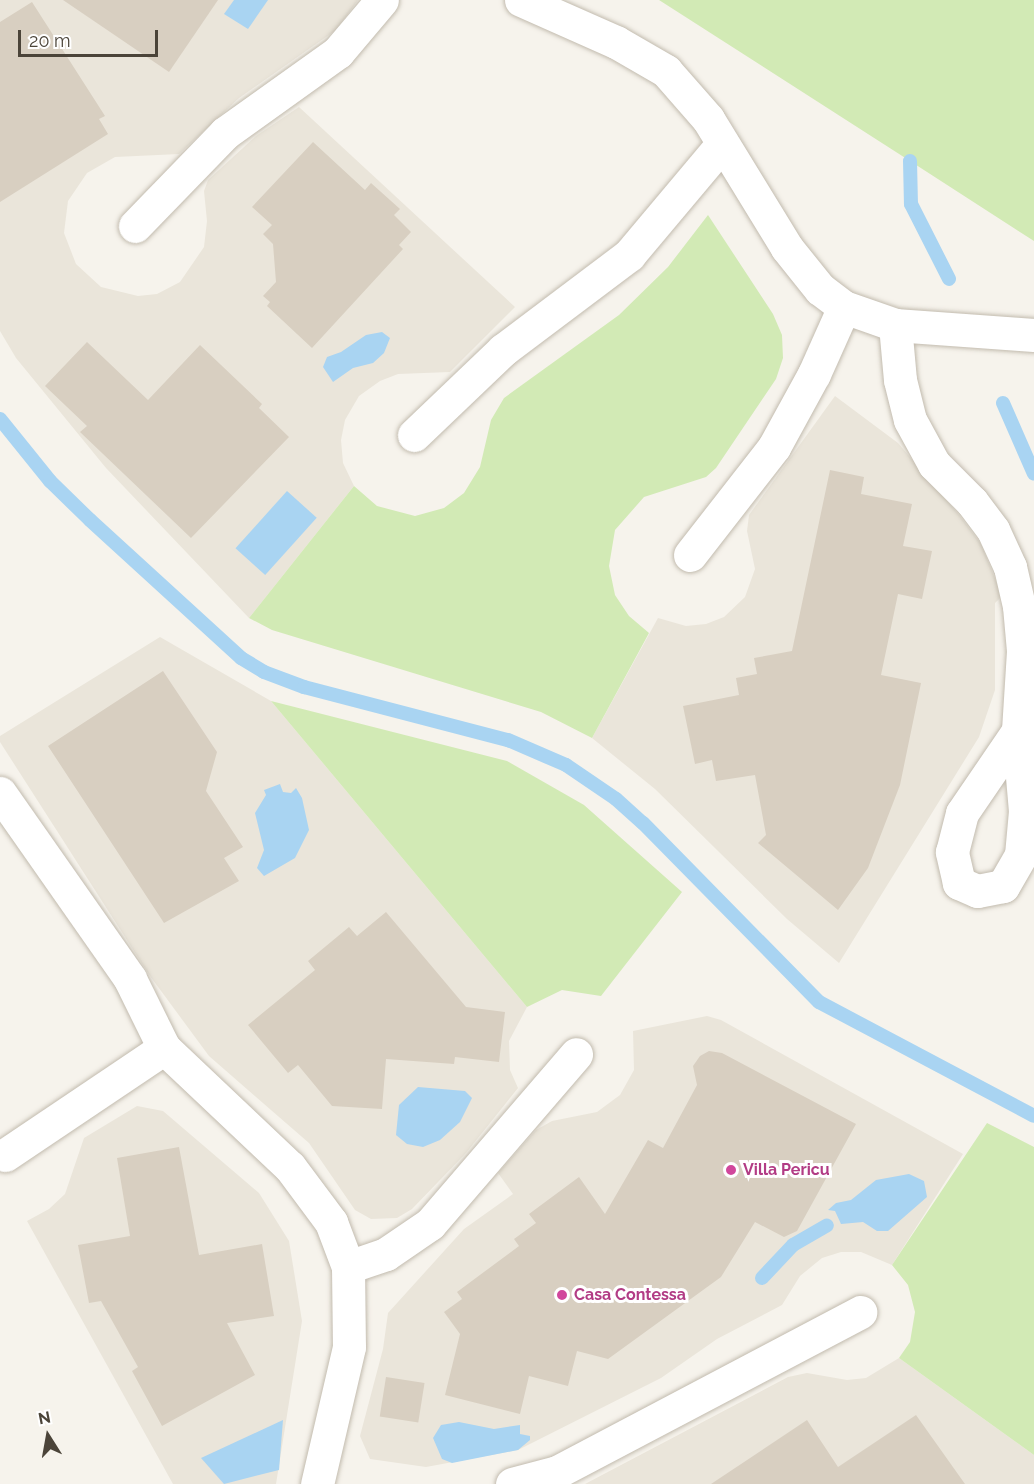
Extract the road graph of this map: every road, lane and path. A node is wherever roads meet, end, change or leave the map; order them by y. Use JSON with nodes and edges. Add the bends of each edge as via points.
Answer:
{"nodes":[{"id":1,"x":382,"y":0,"type":"edge"},
{"id":2,"x":521,"y":0,"type":"edge"},
{"id":3,"x":722,"y":144,"type":"junction"},
{"id":4,"x":135,"y":226,"type":"dead end"},
{"id":5,"x":844,"y":307,"type":"junction"},
{"id":6,"x":895,"y":325,"type":"junction"},
{"id":7,"x":1034,"y":335,"type":"edge"},
{"id":8,"x":414,"y":435,"type":"dead end"},
{"id":9,"x":690,"y":555,"type":"dead end"},
{"id":10,"x":1018,"y":731,"type":"dead end"},
{"id":11,"x":0,"y":793,"type":"edge"},
{"id":12,"x":164,"y":1047,"type":"junction"},
{"id":13,"x":576,"y":1054,"type":"dead end"},
{"id":14,"x":5,"y":1155,"type":"dead end"},
{"id":15,"x":348,"y":1267,"type":"junction"},
{"id":16,"x":860,"y":1311,"type":"dead end"},
{"id":17,"x":317,"y":1484,"type":"edge"},
{"id":18,"x":512,"y":1484,"type":"edge"}],
"edges":[{"from":1,"to":4,"type":"lane","via":[[338,52],[225,133]]},
{"from":2,"to":3,"type":"lane","via":[[616,42],[666,71],[708,119]]},
{"from":3,"to":5,"type":"lane","via":[[787,248],[820,289]]},
{"from":3,"to":8,"type":"lane","via":[[629,255],[503,350]]},
{"from":5,"to":6,"type":"lane"},
{"from":5,"to":9,"type":"lane","via":[[814,374],[774,447]]},
{"from":6,"to":7,"type":"lane"},
{"from":6,"to":10,"type":"lane","via":[[900,380],[910,420],[934,464],[972,502],[993,530],[1010,567],[1023,651]]},
{"from":11,"to":12,"type":"lane","via":[[130,979]]},
{"from":12,"to":14,"type":"lane"},
{"from":12,"to":15,"type":"lane","via":[[303,1182],[331,1222]]},
{"from":13,"to":15,"type":"lane","via":[[430,1224],[387,1254]]},
{"from":15,"to":17,"type":"lane","via":[[349,1347]]},
{"from":16,"to":18,"type":"lane","via":[[557,1472]]}]}
